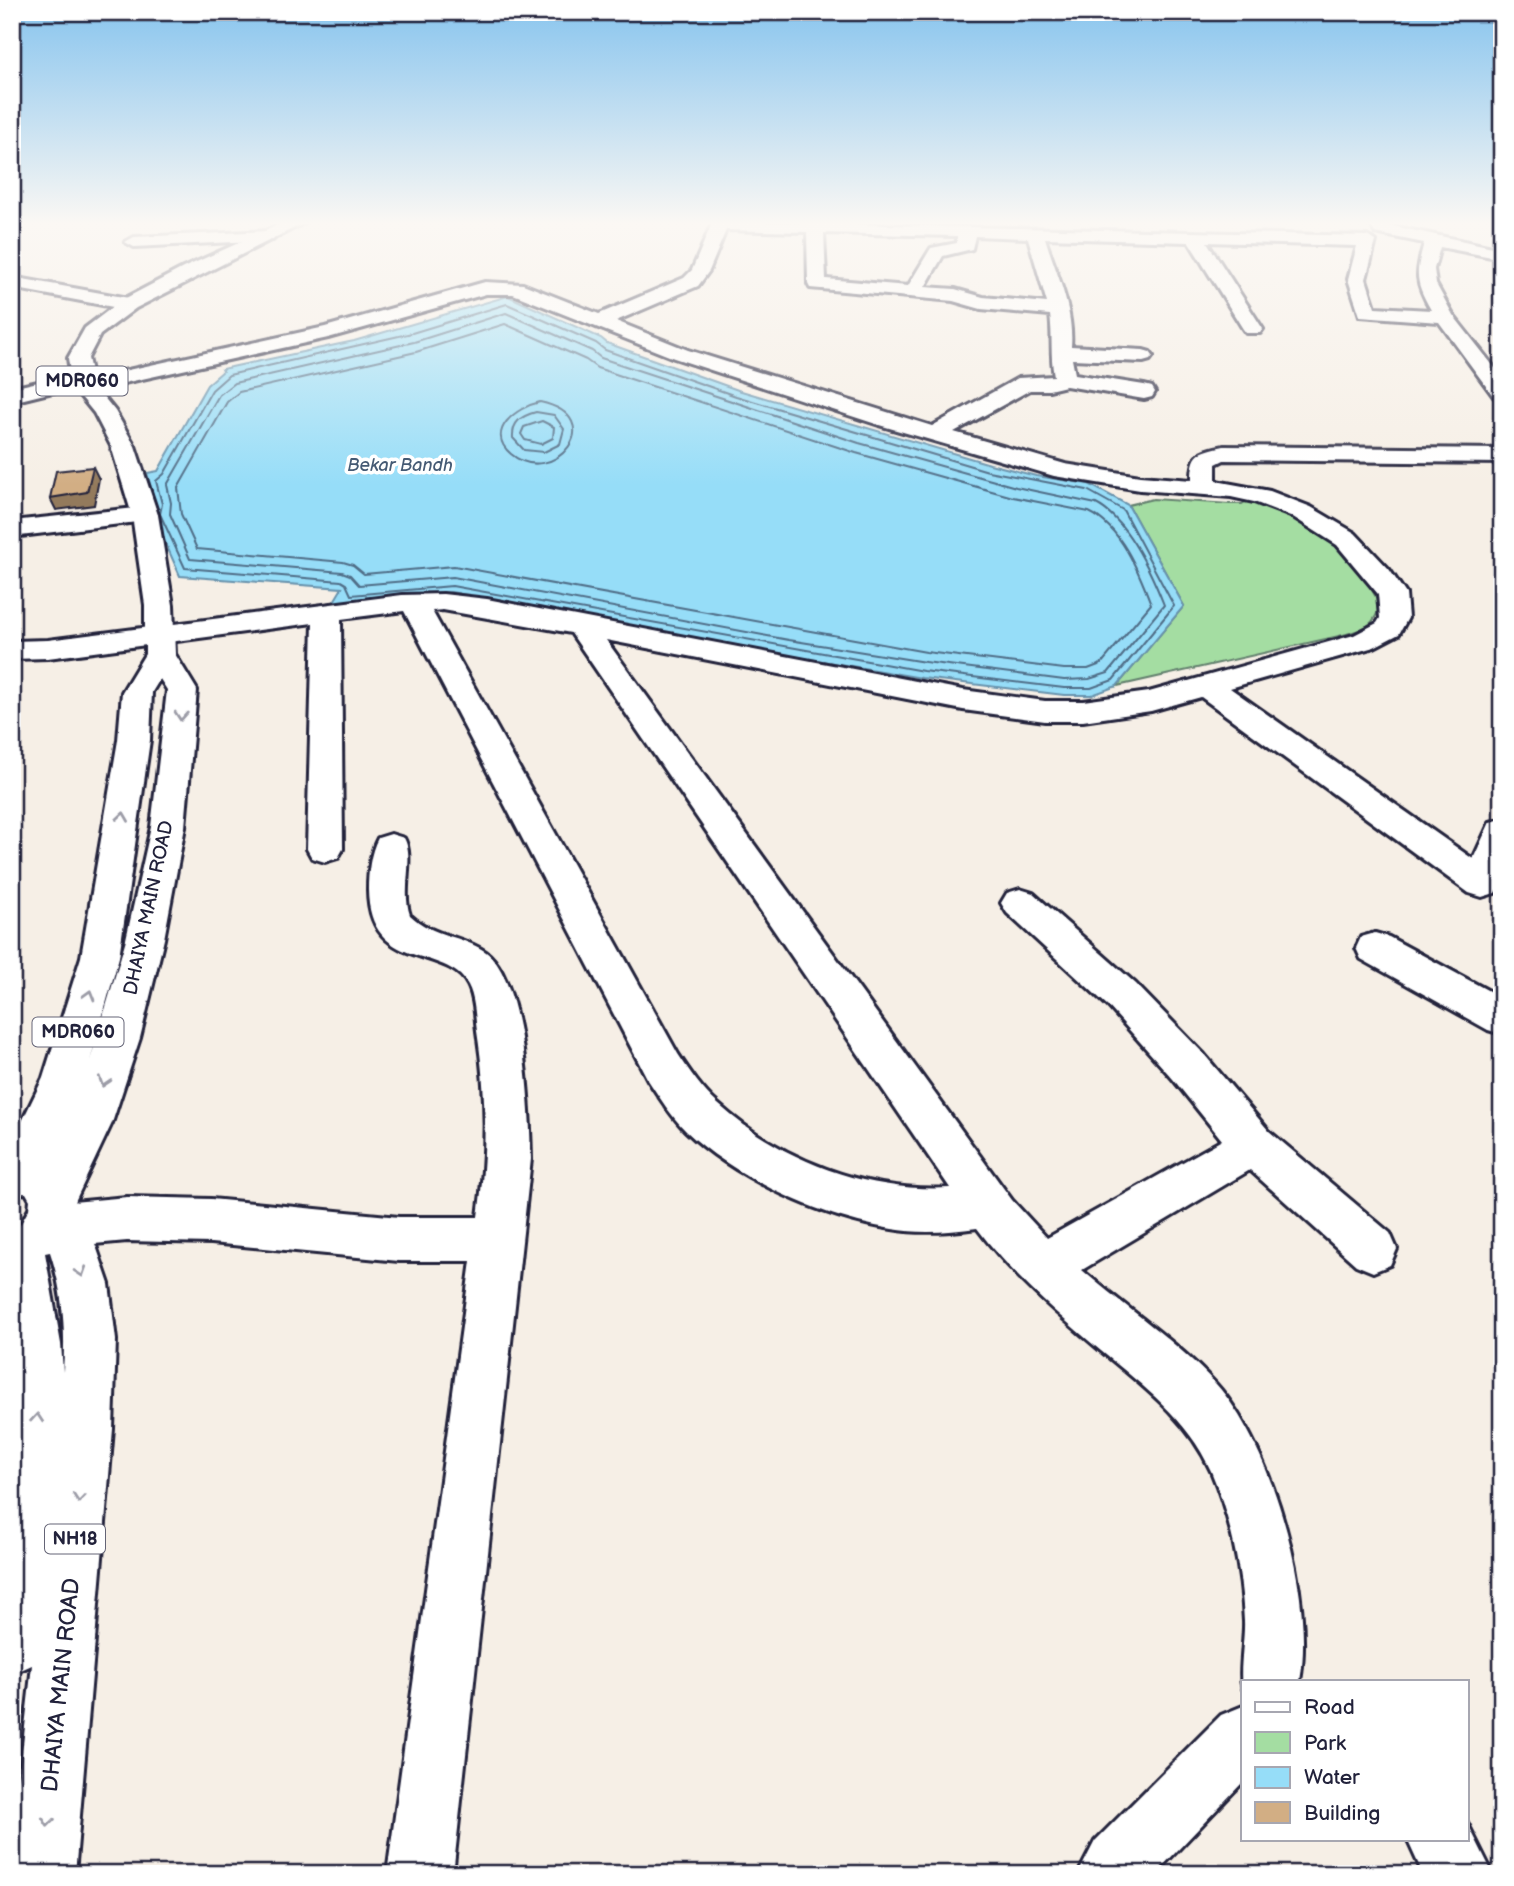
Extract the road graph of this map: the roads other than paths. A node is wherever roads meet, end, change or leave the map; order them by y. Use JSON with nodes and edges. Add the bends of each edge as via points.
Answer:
{"nodes":[{"id":1,"x":122,"y":309,"type":"edge"},
{"id":2,"x":409,"y":309,"type":"edge"},
{"id":3,"x":567,"y":309,"type":"edge"},
{"id":4,"x":628,"y":309,"type":"edge"},
{"id":5,"x":1047,"y":309,"type":"edge"},
{"id":6,"x":1240,"y":309,"type":"edge"},
{"id":7,"x":1366,"y":309,"type":"edge"},
{"id":8,"x":1441,"y":309,"type":"edge"},
{"id":9,"x":1058,"y":310,"type":"joint"},
{"id":10,"x":1445,"y":317,"type":"junction"},
{"id":11,"x":598,"y":322,"type":"junction"},
{"id":12,"x":1253,"y":329,"type":"dead end"},
{"id":13,"x":1060,"y":352,"type":"junction"},
{"id":14,"x":1143,"y":356,"type":"dead end"},
{"id":15,"x":1065,"y":379,"type":"junction"},
{"id":16,"x":82,"y":382,"type":"junction"},
{"id":17,"x":1144,"y":392,"type":"dead end"},
{"id":18,"x":1502,"y":392,"type":"edge"},
{"id":19,"x":12,"y":395,"type":"edge"},
{"id":20,"x":934,"y":434,"type":"junction"},
{"id":21,"x":1502,"y":456,"type":"edge"},
{"id":22,"x":1204,"y":487,"type":"junction"},
{"id":23,"x":145,"y":515,"type":"junction"},
{"id":24,"x":12,"y":529,"type":"edge"},
{"id":25,"x":413,"y":602,"type":"junction"},
{"id":26,"x":327,"y":613,"type":"junction"},
{"id":27,"x":581,"y":626,"type":"junction"},
{"id":28,"x":161,"y":644,"type":"junction"},
{"id":29,"x":12,"y":650,"type":"edge"},
{"id":30,"x":1206,"y":686,"type":"junction"},
{"id":31,"x":1502,"y":831,"type":"edge"},
{"id":32,"x":391,"y":847,"type":"dead end"},
{"id":33,"x":325,"y":849,"type":"dead end"},
{"id":34,"x":1020,"y":903,"type":"dead end"},
{"id":35,"x":1375,"y":948,"type":"dead end"},
{"id":36,"x":1502,"y":1018,"type":"edge"},
{"id":37,"x":1253,"y":1145,"type":"junction"},
{"id":38,"x":987,"y":1205,"type":"junction"},
{"id":39,"x":33,"y":1212,"type":"edge"},
{"id":40,"x":498,"y":1239,"type":"junction"},
{"id":41,"x":1373,"y":1249,"type":"dead end"},
{"id":42,"x":1042,"y":1267,"type":"junction"},
{"id":43,"x":12,"y":1644,"type":"edge"},
{"id":44,"x":1270,"y":1680,"type":"edge"},
{"id":45,"x":1241,"y":1739,"type":"edge"},
{"id":46,"x":1441,"y":1840,"type":"edge"},
{"id":47,"x":42,"y":1874,"type":"edge"},
{"id":48,"x":420,"y":1874,"type":"edge"},
{"id":49,"x":1111,"y":1874,"type":"edge"},
{"id":50,"x":1460,"y":1874,"type":"edge"}],
"edges":[{"from":1,"to":16,"type":"main road","number":"MDR060","via":[[83,344],[78,358]]},
{"from":2,"to":16,"type":"main road","via":[[319,334]]},
{"from":3,"to":11,"type":"main road"},
{"from":4,"to":11,"type":"main road"},
{"from":5,"to":9,"type":"main road"},
{"from":6,"to":12,"type":"main road"},
{"from":7,"to":10,"type":"main road"},
{"from":8,"to":10,"type":"main road"},
{"from":9,"to":13,"type":"main road"},
{"from":10,"to":18,"type":"main road"},
{"from":11,"to":20,"type":"main road","via":[[681,355]]},
{"from":13,"to":14,"type":"main road"},
{"from":13,"to":15,"type":"main road"},
{"from":15,"to":17,"type":"main road"},
{"from":15,"to":20,"type":"main road","via":[[1026,383]]},
{"from":16,"to":19,"type":"main road"},
{"from":16,"to":23,"type":"main road","number":"MDR060","via":[[123,446]]},
{"from":20,"to":22,"type":"main road","via":[[1063,471]]},
{"from":21,"to":22,"type":"main road","via":[[1224,453],[1204,462]]},
{"from":22,"to":30,"type":"main road","via":[[1261,496],[1333,530],[1379,575],[1394,606],[1389,628],[1379,635]]},
{"from":23,"to":24,"type":"main road"},
{"from":23,"to":28,"type":"main road","number":"MDR060","via":[[157,582]]},
{"from":25,"to":26,"type":"main road"},
{"from":25,"to":27,"type":"main road","via":[[473,606]]},
{"from":25,"to":38,"type":"main road","via":[[663,1067],[685,1099],[742,1147],[830,1190],[881,1206],[918,1210]]},
{"from":26,"to":28,"type":"main road"},
{"from":26,"to":33,"type":"main road"},
{"from":27,"to":30,"type":"main road","via":[[963,700],[1045,711],[1114,708]]},
{"from":27,"to":38,"type":"main road"},
{"from":28,"to":29,"type":"main road"},
{"from":28,"to":39,"type":"main road","name":"DHAIYA MAIN ROAD","number":"MDR060","via":[[137,692],[134,740],[100,957],[64,1078]]},
{"from":30,"to":31,"type":"main road","via":[[1482,884]]},
{"from":32,"to":40,"type":"main road","via":[[384,886],[398,930],[478,967],[490,988],[509,1116]]},
{"from":34,"to":37,"type":"main road","via":[[1122,995]]},
{"from":35,"to":36,"type":"main road"},
{"from":37,"to":41,"type":"main road"},
{"from":37,"to":42,"type":"main road"},
{"from":38,"to":42,"type":"main road"},
{"from":39,"to":40,"type":"main road","via":[[211,1221],[399,1239]]},
{"from":43,"to":39,"type":"main road","number":"NH18","one_way":true,"via":[[39,1394]]},
{"from":39,"to":47,"type":"main road","name":"DHAIYA MAIN ROAD","number":"NH18","one_way":true,"via":[[72,1246],[85,1284],[91,1340]]},
{"from":40,"to":48,"type":"main road"},
{"from":42,"to":44,"type":"main road","via":[[1178,1382],[1207,1415],[1228,1450],[1255,1522],[1272,1593]]},
{"from":45,"to":49,"type":"main road"},
{"from":46,"to":50,"type":"main road"}]}
